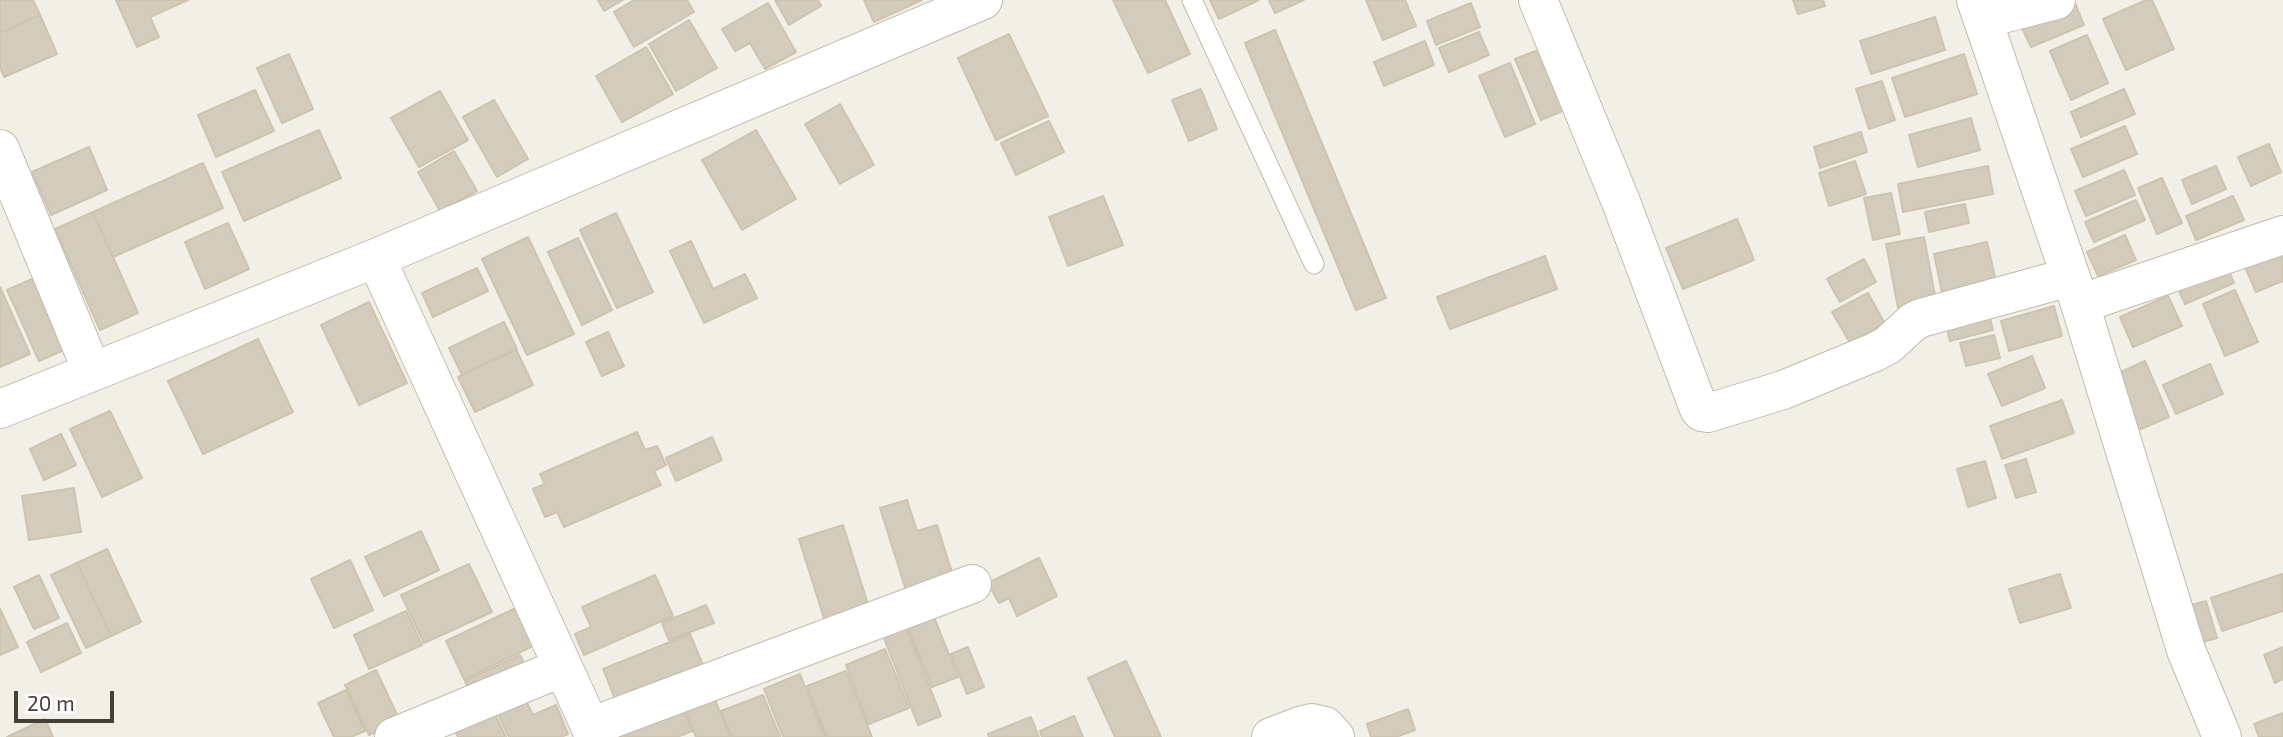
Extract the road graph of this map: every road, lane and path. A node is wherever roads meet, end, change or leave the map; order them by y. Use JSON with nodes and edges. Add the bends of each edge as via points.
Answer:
{"nodes":[{"id":1,"x":984,"y":0,"type":"edge"},
{"id":2,"x":1192,"y":0,"type":"edge"},
{"id":3,"x":1538,"y":0,"type":"edge"},
{"id":4,"x":2056,"y":0,"type":"edge"},
{"id":5,"x":1979,"y":10,"type":"edge"},
{"id":6,"x":0,"y":149,"type":"edge"},
{"id":7,"x":2283,"y":236,"type":"edge"},
{"id":8,"x":376,"y":258,"type":"junction"},
{"id":9,"x":1314,"y":264,"type":"dead end"},
{"id":10,"x":2075,"y":290,"type":"junction"},
{"id":11,"x":92,"y":371,"type":"junction"},
{"id":12,"x":0,"y":409,"type":"edge"},
{"id":13,"x":972,"y":584,"type":"dead end"},
{"id":14,"x":563,"y":667,"type":"junction"},
{"id":15,"x":593,"y":732,"type":"edge"},
{"id":16,"x":394,"y":737,"type":"edge"},
{"id":17,"x":1271,"y":737,"type":"edge"},
{"id":18,"x":1335,"y":737,"type":"edge"},
{"id":19,"x":2222,"y":737,"type":"edge"}],
"edges":[{"from":1,"to":8,"type":"street"},
{"from":2,"to":9,"type":"lane"},
{"from":3,"to":10,"type":"street","via":[[1702,412],[1783,390],[1875,352],[1921,318]]},
{"from":4,"to":5,"type":"street"},
{"from":5,"to":10,"type":"street"},
{"from":6,"to":11,"type":"street"},
{"from":7,"to":10,"type":"street"},
{"from":8,"to":11,"type":"street"},
{"from":8,"to":14,"type":"street"},
{"from":10,"to":19,"type":"street","via":[[2186,650]]},
{"from":11,"to":12,"type":"street"},
{"from":13,"to":15,"type":"street"},
{"from":14,"to":15,"type":"street"},
{"from":14,"to":16,"type":"street"},
{"from":17,"to":18,"type":"street","via":[[1312,723],[1325,726]]}]}
